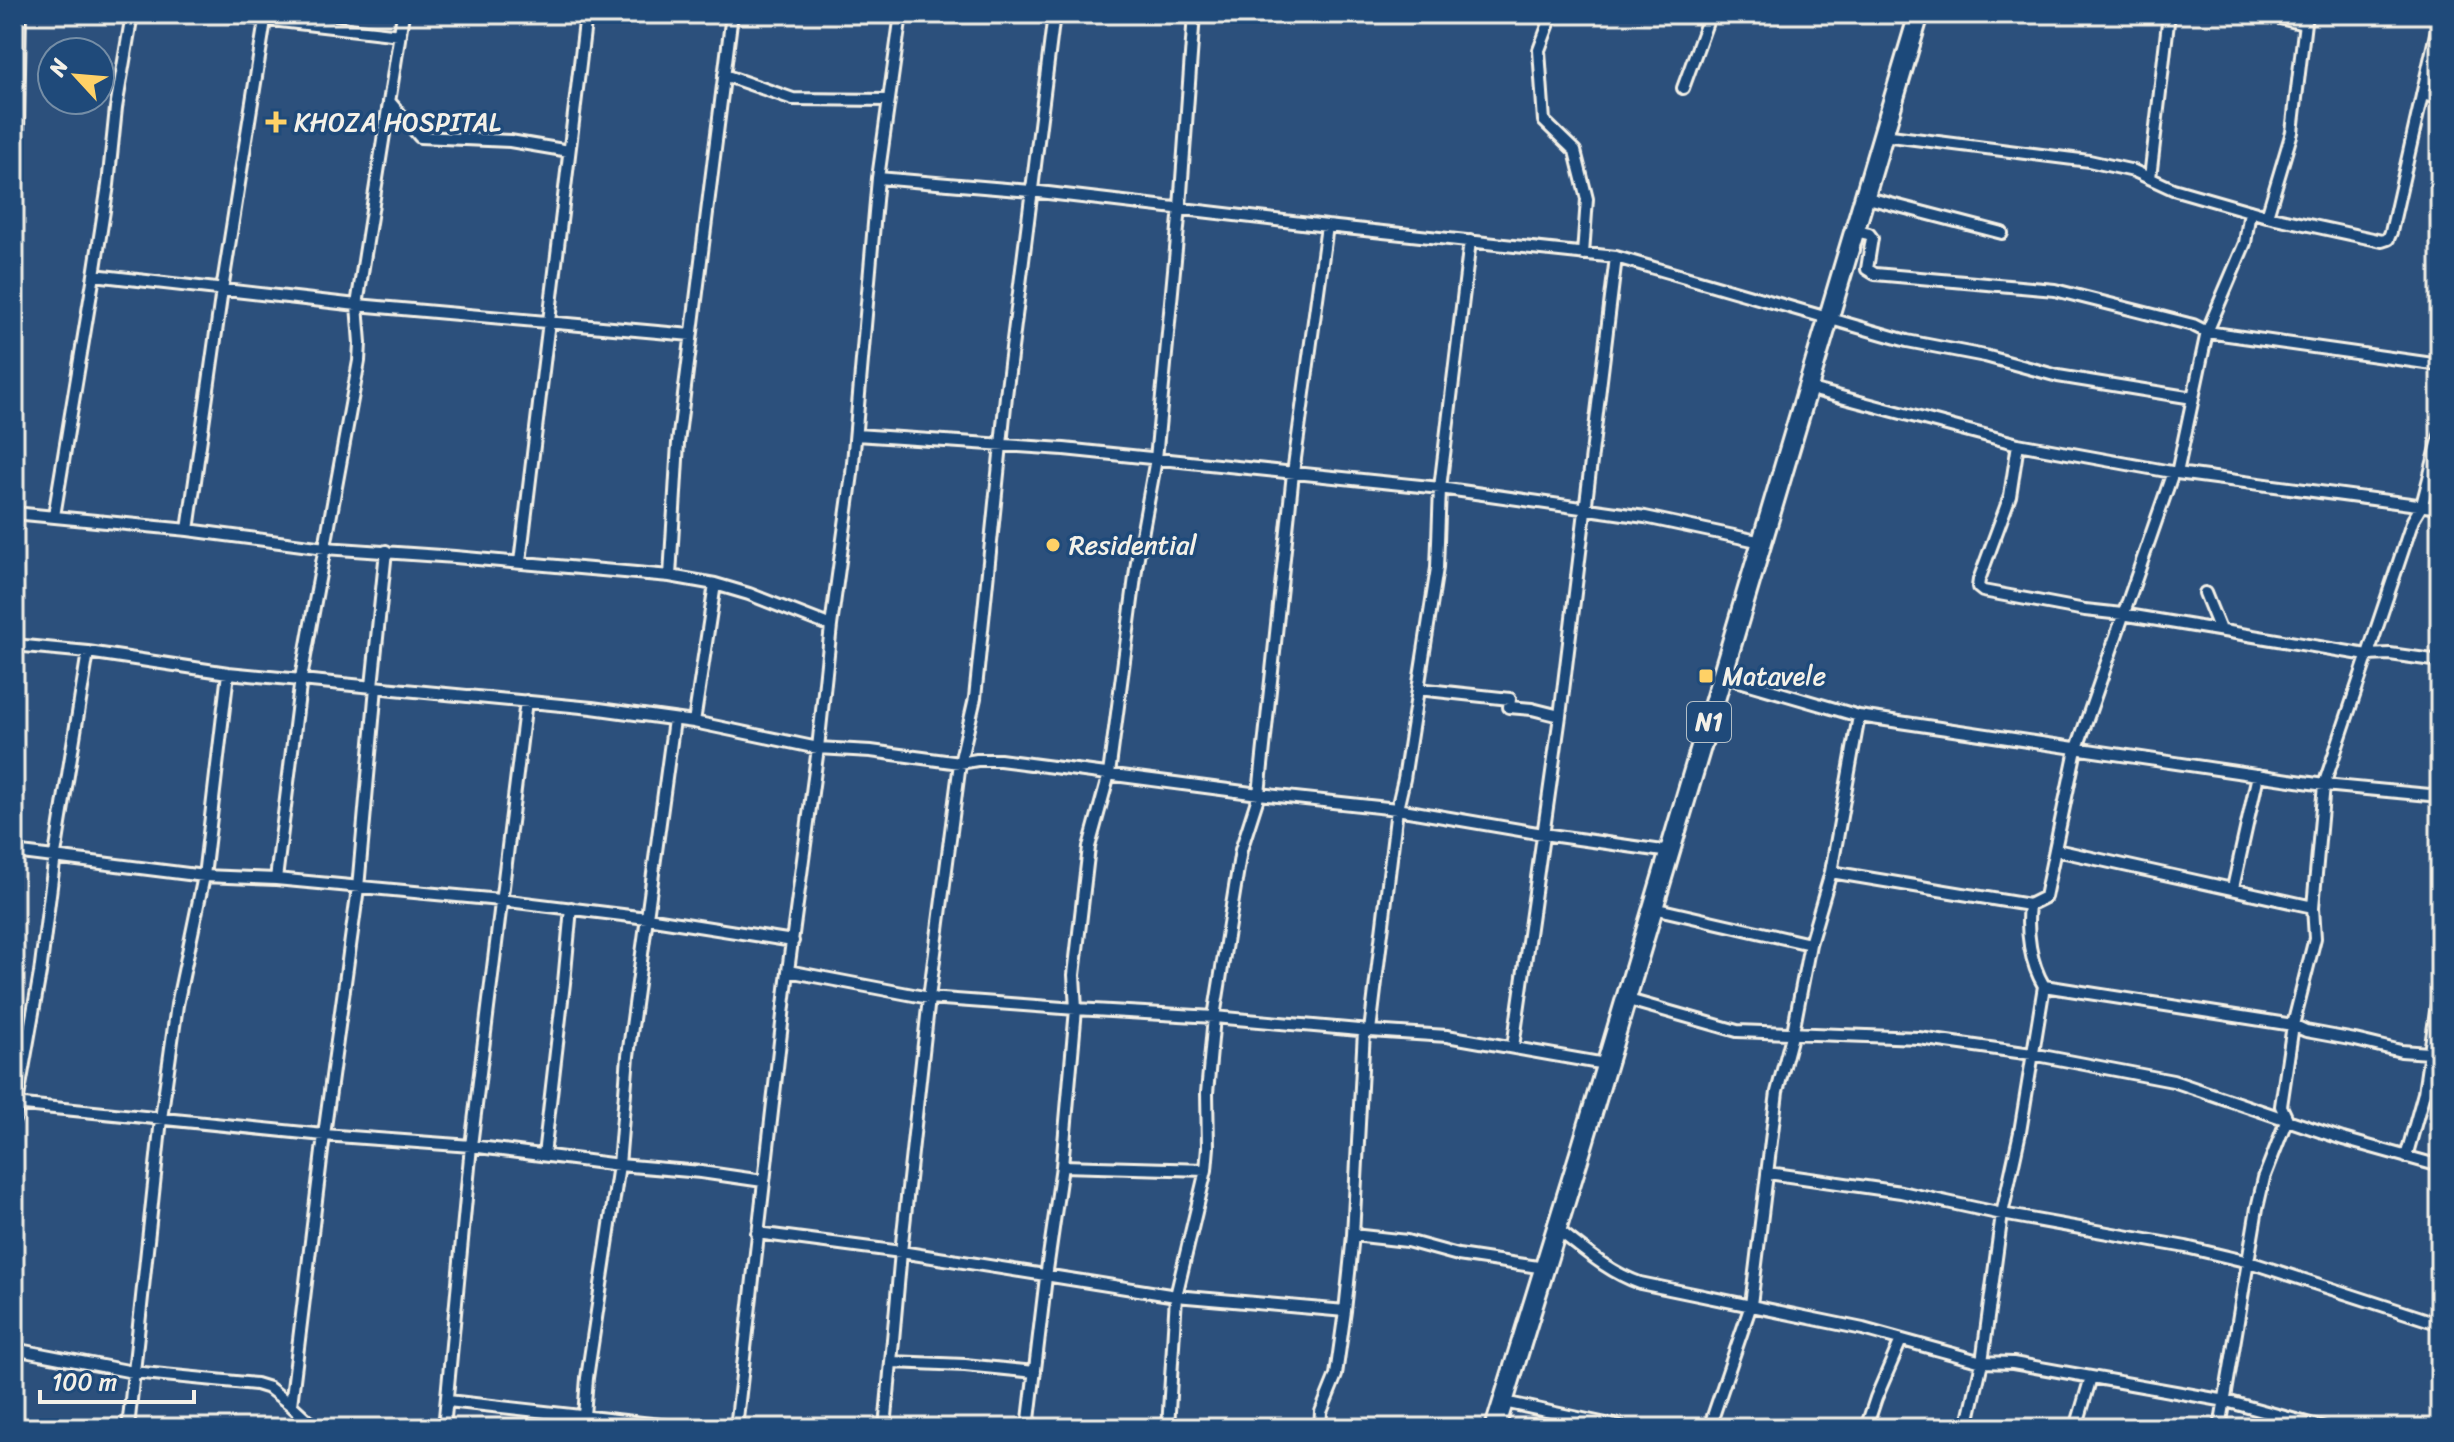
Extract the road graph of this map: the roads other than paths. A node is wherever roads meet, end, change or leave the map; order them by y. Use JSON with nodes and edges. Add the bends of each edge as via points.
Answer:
{"nodes":[{"id":1,"x":20,"y":14,"type":"edge"},
{"id":2,"x":132,"y":14,"type":"edge"},
{"id":3,"x":220,"y":14,"type":"edge"},
{"id":4,"x":403,"y":14,"type":"edge"},
{"id":5,"x":586,"y":14,"type":"edge"},
{"id":6,"x":732,"y":14,"type":"edge"},
{"id":7,"x":901,"y":14,"type":"edge"},
{"id":8,"x":1054,"y":14,"type":"edge"},
{"id":9,"x":1194,"y":14,"type":"edge"},
{"id":10,"x":1534,"y":14,"type":"edge"},
{"id":11,"x":1710,"y":14,"type":"edge"},
{"id":12,"x":1919,"y":14,"type":"edge"},
{"id":13,"x":2169,"y":14,"type":"edge"},
{"id":14,"x":2264,"y":14,"type":"edge"},
{"id":15,"x":2440,"y":16,"type":"edge"},
{"id":16,"x":265,"y":17,"type":"edge"},
{"id":17,"x":2305,"y":19,"type":"edge"},
{"id":18,"x":400,"y":35,"type":"junction"},
{"id":19,"x":724,"y":75,"type":"junction"},
{"id":20,"x":1683,"y":88,"type":"dead end"},
{"id":21,"x":2422,"y":94,"type":"junction"},
{"id":22,"x":2440,"y":98,"type":"edge"},
{"id":23,"x":873,"y":100,"type":"junction"},
{"id":24,"x":889,"y":100,"type":"junction"},
{"id":25,"x":389,"y":101,"type":"junction"},
{"id":26,"x":887,"y":112,"type":"junction"},
{"id":27,"x":1883,"y":135,"type":"junction"},
{"id":28,"x":569,"y":151,"type":"junction"},
{"id":29,"x":878,"y":178,"type":"junction"},
{"id":30,"x":2150,"y":178,"type":"junction"},
{"id":31,"x":1031,"y":191,"type":"junction"},
{"id":32,"x":1864,"y":197,"type":"junction"},
{"id":33,"x":1180,"y":207,"type":"junction"},
{"id":34,"x":2250,"y":211,"type":"junction"},
{"id":35,"x":2267,"y":216,"type":"junction"},
{"id":36,"x":1327,"y":226,"type":"junction"},
{"id":37,"x":14,"y":228,"type":"edge"},
{"id":38,"x":1855,"y":231,"type":"junction"},
{"id":39,"x":2002,"y":233,"type":"dead end"},
{"id":40,"x":1470,"y":241,"type":"junction"},
{"id":41,"x":1583,"y":254,"type":"junction"},
{"id":42,"x":1616,"y":257,"type":"junction"},
{"id":43,"x":94,"y":275,"type":"junction"},
{"id":44,"x":222,"y":290,"type":"junction"},
{"id":45,"x":357,"y":305,"type":"junction"},
{"id":46,"x":1828,"y":319,"type":"junction"},
{"id":47,"x":548,"y":323,"type":"junction"},
{"id":48,"x":2207,"y":332,"type":"junction"},
{"id":49,"x":691,"y":335,"type":"junction"},
{"id":50,"x":2440,"y":365,"type":"edge"},
{"id":51,"x":1807,"y":388,"type":"junction"},
{"id":52,"x":2193,"y":398,"type":"junction"},
{"id":53,"x":856,"y":435,"type":"junction"},
{"id":54,"x":2440,"y":436,"type":"edge"},
{"id":55,"x":2018,"y":444,"type":"junction"},
{"id":56,"x":1001,"y":445,"type":"junction"},
{"id":57,"x":1156,"y":459,"type":"junction"},
{"id":58,"x":1293,"y":473,"type":"junction"},
{"id":59,"x":2175,"y":473,"type":"junction"},
{"id":60,"x":1440,"y":488,"type":"junction"},
{"id":61,"x":2422,"y":505,"type":"junction"},
{"id":62,"x":1585,"y":507,"type":"junction"},
{"id":63,"x":2440,"y":508,"type":"edge"},
{"id":64,"x":14,"y":513,"type":"edge"},
{"id":65,"x":54,"y":516,"type":"junction"},
{"id":66,"x":188,"y":530,"type":"junction"},
{"id":67,"x":1762,"y":542,"type":"junction"},
{"id":68,"x":325,"y":548,"type":"junction"},
{"id":69,"x":386,"y":551,"type":"junction"},
{"id":70,"x":520,"y":562,"type":"junction"},
{"id":71,"x":670,"y":576,"type":"junction"},
{"id":72,"x":715,"y":584,"type":"junction"},
{"id":73,"x":2205,"y":593,"type":"dead end"},
{"id":74,"x":2122,"y":614,"type":"junction"},
{"id":75,"x":831,"y":626,"type":"junction"},
{"id":76,"x":2220,"y":630,"type":"junction"},
{"id":77,"x":14,"y":645,"type":"edge"},
{"id":78,"x":88,"y":652,"type":"junction"},
{"id":79,"x":2367,"y":655,"type":"junction"},
{"id":80,"x":2440,"y":661,"type":"edge"},
{"id":81,"x":228,"y":673,"type":"junction"},
{"id":82,"x":1722,"y":676,"type":"junction"},
{"id":83,"x":301,"y":678,"type":"junction"},
{"id":84,"x":374,"y":687,"type":"junction"},
{"id":85,"x":1418,"y":689,"type":"junction"},
{"id":86,"x":526,"y":701,"type":"junction"},
{"id":87,"x":1560,"y":716,"type":"junction"},
{"id":88,"x":1859,"y":716,"type":"junction"},
{"id":89,"x":674,"y":720,"type":"junction"},
{"id":90,"x":694,"y":722,"type":"junction"},
{"id":91,"x":818,"y":748,"type":"junction"},
{"id":92,"x":2077,"y":748,"type":"junction"},
{"id":93,"x":960,"y":763,"type":"junction"},
{"id":94,"x":1109,"y":774,"type":"junction"},
{"id":95,"x":2258,"y":775,"type":"junction"},
{"id":96,"x":2324,"y":785,"type":"junction"},
{"id":97,"x":1259,"y":794,"type":"junction"},
{"id":98,"x":2440,"y":796,"type":"edge"},
{"id":99,"x":1397,"y":809,"type":"junction"},
{"id":100,"x":1543,"y":834,"type":"junction"},
{"id":101,"x":2056,"y":850,"type":"junction"},
{"id":102,"x":14,"y":852,"type":"edge"},
{"id":103,"x":1670,"y":852,"type":"junction"},
{"id":104,"x":55,"y":855,"type":"junction"},
{"id":105,"x":1831,"y":872,"type":"junction"},
{"id":106,"x":204,"y":876,"type":"junction"},
{"id":107,"x":276,"y":879,"type":"junction"},
{"id":108,"x":358,"y":888,"type":"junction"},
{"id":109,"x":2233,"y":888,"type":"junction"},
{"id":110,"x":500,"y":900,"type":"junction"},
{"id":111,"x":2029,"y":905,"type":"junction"},
{"id":112,"x":2313,"y":907,"type":"junction"},
{"id":113,"x":571,"y":908,"type":"junction"},
{"id":114,"x":1653,"y":908,"type":"junction"},
{"id":115,"x":647,"y":918,"type":"junction"},
{"id":116,"x":793,"y":941,"type":"junction"},
{"id":117,"x":1810,"y":944,"type":"junction"},
{"id":118,"x":788,"y":971,"type":"junction"},
{"id":119,"x":2440,"y":984,"type":"edge"},
{"id":120,"x":2044,"y":986,"type":"junction"},
{"id":121,"x":929,"y":998,"type":"junction"},
{"id":122,"x":1625,"y":999,"type":"junction"},
{"id":123,"x":1076,"y":1009,"type":"junction"},
{"id":124,"x":1214,"y":1017,"type":"junction"},
{"id":125,"x":2293,"y":1025,"type":"junction"},
{"id":126,"x":1367,"y":1031,"type":"junction"},
{"id":127,"x":1793,"y":1032,"type":"junction"},
{"id":128,"x":1513,"y":1047,"type":"junction"},
{"id":129,"x":2429,"y":1053,"type":"junction"},
{"id":130,"x":2032,"y":1054,"type":"junction"},
{"id":131,"x":2440,"y":1056,"type":"edge"},
{"id":132,"x":1605,"y":1064,"type":"junction"},
{"id":133,"x":15,"y":1104,"type":"edge"},
{"id":134,"x":161,"y":1119,"type":"junction"},
{"id":135,"x":2287,"y":1119,"type":"junction"},
{"id":136,"x":14,"y":1120,"type":"edge"},
{"id":137,"x":324,"y":1135,"type":"junction"},
{"id":138,"x":471,"y":1146,"type":"junction"},
{"id":139,"x":544,"y":1155,"type":"junction"},
{"id":140,"x":2406,"y":1157,"type":"junction"},
{"id":141,"x":619,"y":1165,"type":"junction"},
{"id":142,"x":1062,"y":1166,"type":"junction"},
{"id":143,"x":2440,"y":1166,"type":"edge"},
{"id":144,"x":1206,"y":1170,"type":"junction"},
{"id":145,"x":1768,"y":1173,"type":"junction"},
{"id":146,"x":763,"y":1181,"type":"junction"},
{"id":147,"x":2002,"y":1214,"type":"junction"},
{"id":148,"x":1557,"y":1229,"type":"junction"},
{"id":149,"x":757,"y":1233,"type":"junction"},
{"id":150,"x":1353,"y":1235,"type":"junction"},
{"id":151,"x":901,"y":1252,"type":"junction"},
{"id":152,"x":2249,"y":1262,"type":"junction"},
{"id":153,"x":1545,"y":1268,"type":"junction"},
{"id":154,"x":1046,"y":1277,"type":"junction"},
{"id":155,"x":1176,"y":1296,"type":"junction"},
{"id":156,"x":1751,"y":1305,"type":"junction"},
{"id":157,"x":1345,"y":1311,"type":"junction"},
{"id":158,"x":2440,"y":1324,"type":"edge"},
{"id":159,"x":1901,"y":1340,"type":"junction"},
{"id":160,"x":14,"y":1349,"type":"edge"},
{"id":161,"x":892,"y":1362,"type":"junction"},
{"id":162,"x":1982,"y":1362,"type":"junction"},
{"id":163,"x":133,"y":1372,"type":"junction"},
{"id":164,"x":1035,"y":1372,"type":"junction"},
{"id":165,"x":2091,"y":1377,"type":"junction"},
{"id":166,"x":448,"y":1401,"type":"junction"},
{"id":167,"x":2226,"y":1401,"type":"junction"},
{"id":168,"x":1504,"y":1402,"type":"junction"},
{"id":169,"x":291,"y":1405,"type":"junction"},
{"id":170,"x":584,"y":1422,"type":"edge"},
{"id":171,"x":128,"y":1428,"type":"edge"},
{"id":172,"x":316,"y":1428,"type":"edge"},
{"id":173,"x":444,"y":1428,"type":"edge"},
{"id":174,"x":687,"y":1428,"type":"edge"},
{"id":175,"x":736,"y":1428,"type":"edge"},
{"id":176,"x":885,"y":1428,"type":"edge"},
{"id":177,"x":1028,"y":1428,"type":"edge"},
{"id":178,"x":1168,"y":1428,"type":"edge"},
{"id":179,"x":1320,"y":1428,"type":"edge"},
{"id":180,"x":1495,"y":1428,"type":"edge"},
{"id":181,"x":1625,"y":1428,"type":"edge"},
{"id":182,"x":1709,"y":1428,"type":"edge"},
{"id":183,"x":1866,"y":1428,"type":"edge"},
{"id":184,"x":1967,"y":1428,"type":"edge"},
{"id":185,"x":2076,"y":1428,"type":"edge"},
{"id":186,"x":2220,"y":1428,"type":"edge"},
{"id":187,"x":2325,"y":1428,"type":"edge"}],
"edges":[{"from":1,"to":37,"type":"street"},
{"from":2,"to":43,"type":"street"},
{"from":3,"to":16,"type":"street"},
{"from":4,"to":18,"type":"street"},
{"from":5,"to":28,"type":"street"},
{"from":6,"to":19,"type":"street"},
{"from":7,"to":24,"type":"street"},
{"from":8,"to":31,"type":"street"},
{"from":9,"to":33,"type":"street"},
{"from":10,"to":41,"type":"street","via":[[1551,18],[1539,50],[1544,121],[1575,151],[1587,199]]},
{"from":11,"to":20,"type":"street"},
{"from":12,"to":27,"type":"highway","number":"N1"},
{"from":13,"to":30,"type":"street"},
{"from":14,"to":17,"type":"street"},
{"from":15,"to":21,"type":"street"},
{"from":16,"to":18,"type":"street"},
{"from":16,"to":44,"type":"street"},
{"from":17,"to":35,"type":"street","via":[[2292,132]]},
{"from":18,"to":25,"type":"street"},
{"from":19,"to":23,"type":"street","via":[[793,99]]},
{"from":19,"to":49,"type":"street"},
{"from":21,"to":22,"type":"street"},
{"from":21,"to":35,"type":"street","via":[[2388,239]]},
{"from":23,"to":24,"type":"street"},
{"from":23,"to":26,"type":"street"},
{"from":24,"to":26,"type":"street"},
{"from":25,"to":28,"type":"street","via":[[420,137],[510,141]]},
{"from":25,"to":45,"type":"street"},
{"from":26,"to":29,"type":"street"},
{"from":27,"to":30,"type":"street","via":[[2089,161]]},
{"from":27,"to":32,"type":"highway","number":"N1"},
{"from":28,"to":47,"type":"street"},
{"from":29,"to":31,"type":"street"},
{"from":29,"to":53,"type":"street"},
{"from":30,"to":34,"type":"street"},
{"from":31,"to":33,"type":"street"},
{"from":31,"to":56,"type":"street"},
{"from":32,"to":38,"type":"highway","number":"N1"},
{"from":32,"to":39,"type":"street"},
{"from":33,"to":36,"type":"street"},
{"from":33,"to":57,"type":"street"},
{"from":34,"to":35,"type":"street"},
{"from":34,"to":48,"type":"street","via":[[2245,243]]},
{"from":36,"to":40,"type":"street"},
{"from":36,"to":58,"type":"street"},
{"from":38,"to":46,"type":"highway","number":"N1"},
{"from":38,"to":48,"type":"street","via":[[1872,238],[1867,269],[1875,274],[2055,290]]},
{"from":40,"to":41,"type":"street"},
{"from":40,"to":60,"type":"street"},
{"from":41,"to":42,"type":"street"},
{"from":42,"to":46,"type":"street"},
{"from":42,"to":62,"type":"street"},
{"from":43,"to":44,"type":"street"},
{"from":43,"to":65,"type":"street"},
{"from":44,"to":45,"type":"street"},
{"from":44,"to":66,"type":"street"},
{"from":45,"to":47,"type":"street"},
{"from":45,"to":68,"type":"street","via":[[359,361]]},
{"from":46,"to":51,"type":"highway","number":"N1"},
{"from":46,"to":52,"type":"street","via":[[2058,376]]},
{"from":47,"to":49,"type":"street"},
{"from":47,"to":70,"type":"street"},
{"from":48,"to":50,"type":"street"},
{"from":48,"to":52,"type":"street"},
{"from":49,"to":71,"type":"street"},
{"from":51,"to":55,"type":"street"},
{"from":51,"to":67,"type":"highway","number":"N1"},
{"from":52,"to":59,"type":"street"},
{"from":53,"to":56,"type":"street"},
{"from":53,"to":75,"type":"street"},
{"from":54,"to":61,"type":"street"},
{"from":55,"to":59,"type":"street"},
{"from":55,"to":74,"type":"street","via":[[2010,496],[1978,587]]},
{"from":56,"to":57,"type":"street"},
{"from":56,"to":93,"type":"street","via":[[975,698]]},
{"from":57,"to":58,"type":"street"},
{"from":57,"to":94,"type":"street"},
{"from":58,"to":60,"type":"street"},
{"from":58,"to":97,"type":"street"},
{"from":59,"to":61,"type":"street"},
{"from":59,"to":74,"type":"street"},
{"from":60,"to":62,"type":"street"},
{"from":60,"to":85,"type":"street","via":[[1437,568]]},
{"from":61,"to":63,"type":"street"},
{"from":61,"to":79,"type":"street"},
{"from":62,"to":67,"type":"street"},
{"from":62,"to":87,"type":"street"},
{"from":64,"to":65,"type":"street"},
{"from":65,"to":66,"type":"street"},
{"from":66,"to":68,"type":"street"},
{"from":67,"to":82,"type":"highway","number":"N1"},
{"from":68,"to":69,"type":"street"},
{"from":68,"to":83,"type":"street"},
{"from":69,"to":70,"type":"street"},
{"from":69,"to":84,"type":"street"},
{"from":70,"to":71,"type":"street"},
{"from":71,"to":72,"type":"street"},
{"from":72,"to":75,"type":"street"},
{"from":72,"to":90,"type":"street"},
{"from":73,"to":76,"type":"street"},
{"from":74,"to":76,"type":"street"},
{"from":74,"to":92,"type":"street"},
{"from":75,"to":91,"type":"street"},
{"from":76,"to":79,"type":"street"},
{"from":77,"to":78,"type":"street"},
{"from":78,"to":81,"type":"street"},
{"from":78,"to":104,"type":"street"},
{"from":79,"to":80,"type":"street"},
{"from":79,"to":96,"type":"street"},
{"from":81,"to":83,"type":"street"},
{"from":81,"to":106,"type":"street"},
{"from":82,"to":88,"type":"street"},
{"from":82,"to":103,"type":"highway","number":"N1"},
{"from":83,"to":84,"type":"street"},
{"from":83,"to":107,"type":"street"},
{"from":84,"to":86,"type":"street"},
{"from":84,"to":108,"type":"street"},
{"from":85,"to":87,"type":"street","via":[[1510,699],[1509,707]]},
{"from":85,"to":99,"type":"street"},
{"from":86,"to":89,"type":"street"},
{"from":86,"to":110,"type":"street"},
{"from":87,"to":100,"type":"street"},
{"from":88,"to":92,"type":"street"},
{"from":88,"to":105,"type":"street"},
{"from":89,"to":90,"type":"street"},
{"from":89,"to":115,"type":"street"},
{"from":90,"to":91,"type":"street"},
{"from":91,"to":93,"type":"street"},
{"from":91,"to":116,"type":"street"},
{"from":92,"to":95,"type":"street"},
{"from":92,"to":101,"type":"street"},
{"from":93,"to":94,"type":"street","via":[[1000,760]]},
{"from":93,"to":121,"type":"street"},
{"from":94,"to":97,"type":"street"},
{"from":94,"to":123,"type":"street","via":[[1089,847],[1074,967]]},
{"from":95,"to":96,"type":"street"},
{"from":95,"to":109,"type":"street"},
{"from":96,"to":98,"type":"street"},
{"from":96,"to":112,"type":"street"},
{"from":97,"to":99,"type":"street"},
{"from":97,"to":124,"type":"street","via":[[1241,850]]},
{"from":99,"to":100,"type":"street"},
{"from":99,"to":126,"type":"street"},
{"from":100,"to":103,"type":"street"},
{"from":100,"to":128,"type":"street"},
{"from":101,"to":109,"type":"street"},
{"from":101,"to":111,"type":"street","via":[[2045,897]]},
{"from":102,"to":104,"type":"street"},
{"from":103,"to":114,"type":"highway","number":"N1"},
{"from":104,"to":106,"type":"street"},
{"from":104,"to":133,"type":"street"},
{"from":105,"to":111,"type":"street"},
{"from":105,"to":117,"type":"street"},
{"from":106,"to":107,"type":"street"},
{"from":106,"to":134,"type":"street","via":[[177,1005]]},
{"from":107,"to":108,"type":"street"},
{"from":108,"to":110,"type":"street"},
{"from":108,"to":137,"type":"street"},
{"from":109,"to":112,"type":"street"},
{"from":110,"to":113,"type":"street"},
{"from":110,"to":138,"type":"street"},
{"from":111,"to":120,"type":"street","via":[[2029,939]]},
{"from":112,"to":125,"type":"street","via":[[2315,938]]},
{"from":113,"to":115,"type":"street"},
{"from":113,"to":139,"type":"street"},
{"from":114,"to":117,"type":"street"},
{"from":114,"to":122,"type":"highway","number":"N1"},
{"from":115,"to":116,"type":"street"},
{"from":115,"to":141,"type":"street"},
{"from":116,"to":118,"type":"street"},
{"from":117,"to":127,"type":"street"},
{"from":118,"to":121,"type":"street"},
{"from":118,"to":146,"type":"street"},
{"from":119,"to":129,"type":"street"},
{"from":120,"to":125,"type":"street"},
{"from":120,"to":130,"type":"street"},
{"from":121,"to":123,"type":"street"},
{"from":121,"to":151,"type":"street"},
{"from":122,"to":127,"type":"street","via":[[1737,1031]]},
{"from":122,"to":132,"type":"highway","number":"N1"},
{"from":123,"to":124,"type":"street"},
{"from":123,"to":142,"type":"street"},
{"from":124,"to":126,"type":"street"},
{"from":124,"to":144,"type":"street"},
{"from":125,"to":129,"type":"street"},
{"from":125,"to":135,"type":"street","via":[[2281,1106]]},
{"from":126,"to":128,"type":"street"},
{"from":126,"to":150,"type":"street"},
{"from":127,"to":130,"type":"street","via":[[1919,1038]]},
{"from":127,"to":145,"type":"street","via":[[1774,1110]]},
{"from":128,"to":132,"type":"street"},
{"from":129,"to":131,"type":"street"},
{"from":129,"to":140,"type":"street"},
{"from":130,"to":135,"type":"street","via":[[2173,1081]]},
{"from":130,"to":147,"type":"street"},
{"from":132,"to":148,"type":"highway","number":"N1"},
{"from":133,"to":134,"type":"street"},
{"from":133,"to":136,"type":"street"},
{"from":134,"to":137,"type":"street"},
{"from":134,"to":163,"type":"street"},
{"from":135,"to":140,"type":"street"},
{"from":135,"to":152,"type":"street","via":[[2262,1187]]},
{"from":137,"to":138,"type":"street"},
{"from":137,"to":169,"type":"street"},
{"from":138,"to":139,"type":"street"},
{"from":138,"to":166,"type":"street"},
{"from":139,"to":141,"type":"street"},
{"from":140,"to":143,"type":"street"},
{"from":141,"to":146,"type":"street"},
{"from":141,"to":170,"type":"street"},
{"from":142,"to":144,"type":"street"},
{"from":142,"to":154,"type":"street"},
{"from":144,"to":155,"type":"street"},
{"from":145,"to":147,"type":"street","via":[[1901,1192]]},
{"from":145,"to":156,"type":"street"},
{"from":146,"to":149,"type":"street"},
{"from":147,"to":152,"type":"street"},
{"from":147,"to":162,"type":"street"},
{"from":148,"to":153,"type":"highway","number":"N1"},
{"from":148,"to":156,"type":"street","via":[[1627,1279]]},
{"from":149,"to":151,"type":"street"},
{"from":149,"to":175,"type":"street"},
{"from":150,"to":153,"type":"street"},
{"from":150,"to":157,"type":"street"},
{"from":151,"to":154,"type":"street"},
{"from":151,"to":161,"type":"street"},
{"from":152,"to":158,"type":"street"},
{"from":152,"to":167,"type":"street"},
{"from":153,"to":168,"type":"highway","number":"N1"},
{"from":154,"to":155,"type":"street"},
{"from":154,"to":164,"type":"street"},
{"from":155,"to":157,"type":"street"},
{"from":155,"to":178,"type":"street"},
{"from":156,"to":159,"type":"street"},
{"from":156,"to":182,"type":"street"},
{"from":157,"to":179,"type":"street","via":[[1336,1375]]},
{"from":159,"to":162,"type":"street"},
{"from":159,"to":183,"type":"street"},
{"from":160,"to":163,"type":"street"},
{"from":161,"to":164,"type":"street"},
{"from":161,"to":176,"type":"street"},
{"from":162,"to":165,"type":"street"},
{"from":162,"to":184,"type":"street"},
{"from":163,"to":169,"type":"street","via":[[256,1384]]},
{"from":163,"to":171,"type":"street"},
{"from":164,"to":177,"type":"street"},
{"from":165,"to":167,"type":"street"},
{"from":165,"to":185,"type":"street"},
{"from":166,"to":170,"type":"street"},
{"from":166,"to":173,"type":"street"},
{"from":167,"to":186,"type":"street"},
{"from":167,"to":187,"type":"street"},
{"from":168,"to":180,"type":"highway","number":"N1"},
{"from":168,"to":181,"type":"street"},
{"from":169,"to":172,"type":"street"},
{"from":170,"to":174,"type":"street"}]}
